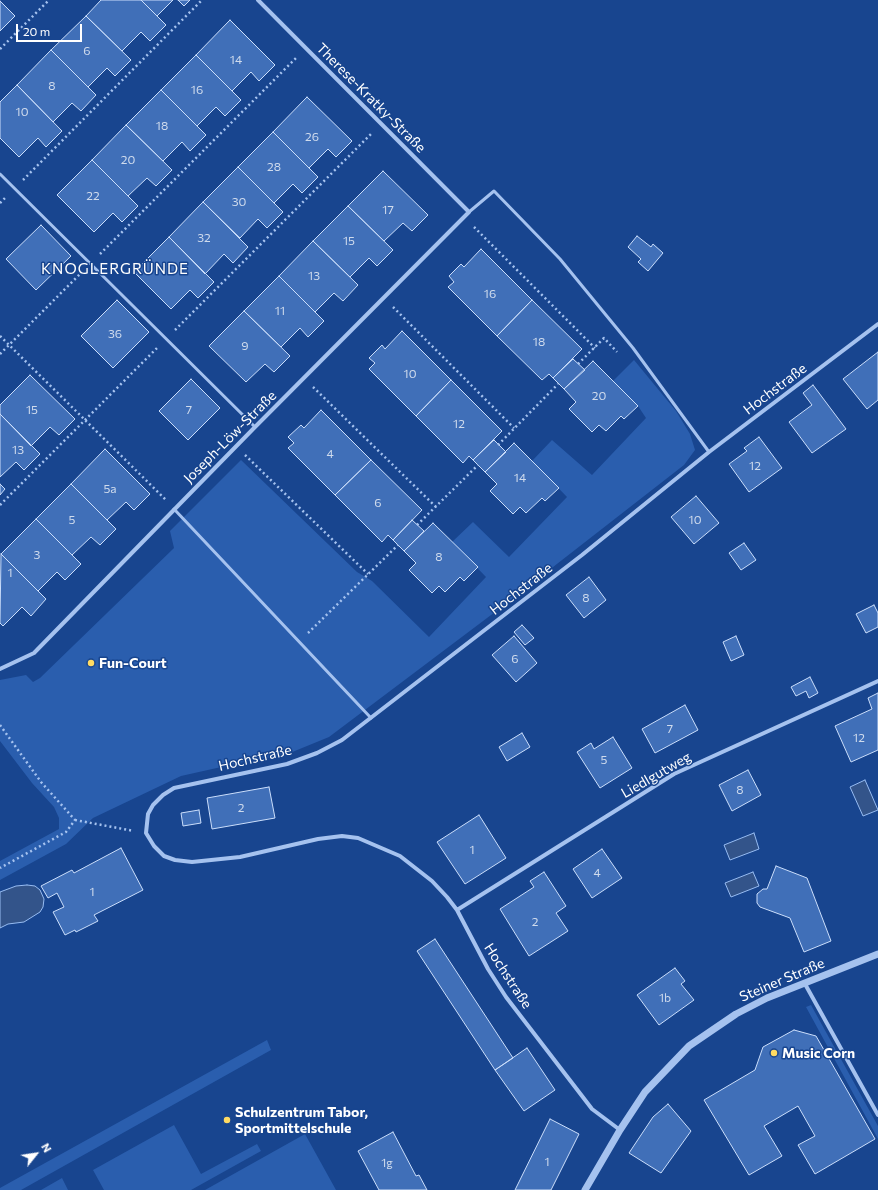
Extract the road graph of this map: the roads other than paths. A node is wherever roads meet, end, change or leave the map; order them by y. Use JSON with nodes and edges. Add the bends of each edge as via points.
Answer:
{"nodes":[{"id":1,"x":258,"y":0,"type":"edge"},
{"id":2,"x":0,"y":174,"type":"edge"},
{"id":3,"x":470,"y":212,"type":"junction"},
{"id":4,"x":878,"y":324,"type":"edge"},
{"id":5,"x":255,"y":427,"type":"junction"},
{"id":6,"x":709,"y":452,"type":"junction"},
{"id":7,"x":174,"y":509,"type":"junction"},
{"id":8,"x":0,"y":669,"type":"edge"},
{"id":9,"x":878,"y":680,"type":"edge"},
{"id":10,"x":371,"y":718,"type":"junction"},
{"id":11,"x":457,"y":910,"type":"junction"},
{"id":12,"x":878,"y":954,"type":"edge"},
{"id":13,"x":805,"y":984,"type":"junction"},
{"id":14,"x":878,"y":1115,"type":"edge"},
{"id":15,"x":620,"y":1130,"type":"junction"},
{"id":16,"x":585,"y":1190,"type":"edge"}],
"edges":[{"from":1,"to":3,"type":"street","name":"Therese-Kratky-Straße"},
{"from":2,"to":5,"type":"lane"},
{"from":3,"to":5,"type":"street","name":"Joseph-Löw-Straße"},
{"from":3,"to":6,"type":"lane","via":[[494,191],[560,259],[634,348]]},
{"from":4,"to":6,"type":"street","name":"Hochstraße"},
{"from":5,"to":7,"type":"street","name":"Joseph-Löw-Straße"},
{"from":6,"to":10,"type":"street","name":"Hochstraße","via":[[582,556]]},
{"from":7,"to":8,"type":"street","name":"Joseph-Löw-Straße","via":[[34,653]]},
{"from":7,"to":10,"type":"lane"},
{"from":9,"to":11,"type":"street","name":"Liedlgutweg","via":[[674,774]]},
{"from":10,"to":11,"type":"street","name":"Hochstraße","via":[[342,740],[294,762],[174,788],[153,805],[148,814],[146,833],[164,856],[192,862],[240,856],[318,839],[342,836],[358,838],[400,856],[416,867]]},
{"from":11,"to":15,"type":"street","name":"Hochstraße","via":[[506,997],[592,1108]]},
{"from":12,"to":13,"type":"street","name":"Steiner Straße"},
{"from":13,"to":14,"type":"street"},
{"from":13,"to":15,"type":"street","name":"Steiner Straße","via":[[767,998],[736,1014],[689,1046],[646,1092]]},
{"from":15,"to":16,"type":"street","name":"Steiner Straße"}]}
